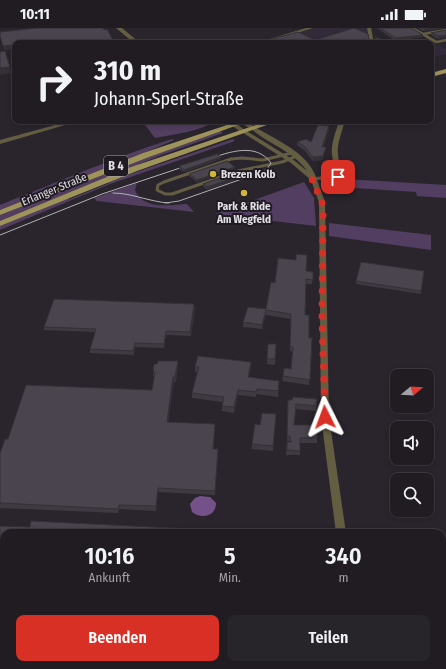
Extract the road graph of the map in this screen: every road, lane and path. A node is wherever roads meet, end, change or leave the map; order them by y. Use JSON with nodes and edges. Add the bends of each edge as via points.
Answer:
{"nodes":[{"id":1,"x":119,"y":28,"type":"edge"},
{"id":2,"x":311,"y":28,"type":"edge"},
{"id":3,"x":369,"y":28,"type":"edge"},
{"id":4,"x":412,"y":28,"type":"edge"},
{"id":5,"x":446,"y":30,"type":"edge"},
{"id":6,"x":423,"y":34,"type":"junction"},
{"id":7,"x":133,"y":40,"type":"edge"},
{"id":8,"x":269,"y":40,"type":"edge"},
{"id":9,"x":371,"y":40,"type":"edge"},
{"id":10,"x":446,"y":40,"type":"edge"},
{"id":11,"x":438,"y":42,"type":"joint"},
{"id":12,"x":446,"y":71,"type":"edge"},
{"id":13,"x":434,"y":74,"type":"edge"},
{"id":14,"x":65,"y":124,"type":"edge"},
{"id":15,"x":228,"y":124,"type":"edge"},
{"id":16,"x":232,"y":124,"type":"edge"},
{"id":17,"x":247,"y":124,"type":"edge"},
{"id":18,"x":266,"y":124,"type":"edge"},
{"id":19,"x":341,"y":124,"type":"edge"},
{"id":20,"x":253,"y":128,"type":"junction"},
{"id":21,"x":243,"y":131,"type":"junction"},
{"id":22,"x":0,"y":142,"type":"edge"},
{"id":23,"x":295,"y":154,"type":"junction"},
{"id":24,"x":283,"y":155,"type":"junction"},
{"id":25,"x":260,"y":160,"type":"junction"},
{"id":26,"x":290,"y":160,"type":"junction"},
{"id":27,"x":263,"y":166,"type":"junction"},
{"id":28,"x":312,"y":179,"type":"junction"},
{"id":29,"x":0,"y":213,"type":"edge"},
{"id":30,"x":0,"y":224,"type":"edge"},
{"id":31,"x":340,"y":529,"type":"edge"}],
"edges":[{"from":1,"to":7,"type":"street"},
{"from":2,"to":8,"type":"street"},
{"from":3,"to":9,"type":"street"},
{"from":4,"to":6,"type":"street"},
{"from":5,"to":6,"type":"lane"},
{"from":6,"to":11,"type":"street"},
{"from":10,"to":11,"type":"lane"},
{"from":12,"to":13,"type":"main road"},
{"from":14,"to":22,"type":"street"},
{"from":15,"to":29,"type":"main road","name":"Erlanger Straße","number":"B 4"},
{"from":16,"to":21,"type":"street"},
{"from":17,"to":20,"type":"street"},
{"from":18,"to":20,"type":"main road","name":"Erlanger Straße","number":"B 4"},
{"from":19,"to":28,"type":"street","via":[[333,148],[340,173],[338,177]]},
{"from":20,"to":21,"type":"main road","name":"Erlanger Straße","number":"B 4"},
{"from":20,"to":23,"type":"street"},
{"from":21,"to":24,"type":"street"},
{"from":21,"to":30,"type":"main road","name":"Erlanger Straße","number":"B 4","via":[[113,177]]},
{"from":23,"to":24,"type":"lane"},
{"from":23,"to":26,"type":"lane"},
{"from":23,"to":28,"type":"street","via":[[308,166]]},
{"from":24,"to":25,"type":"lane"},
{"from":24,"to":26,"type":"street"},
{"from":25,"to":27,"type":"lane"},
{"from":25,"to":27,"type":"lane","via":[[231,159],[160,183],[157,190],[172,194]]},
{"from":26,"to":27,"type":"lane"},
{"from":26,"to":28,"type":"street"},
{"from":28,"to":31,"type":"street","via":[[322,202],[325,417]]}]}
